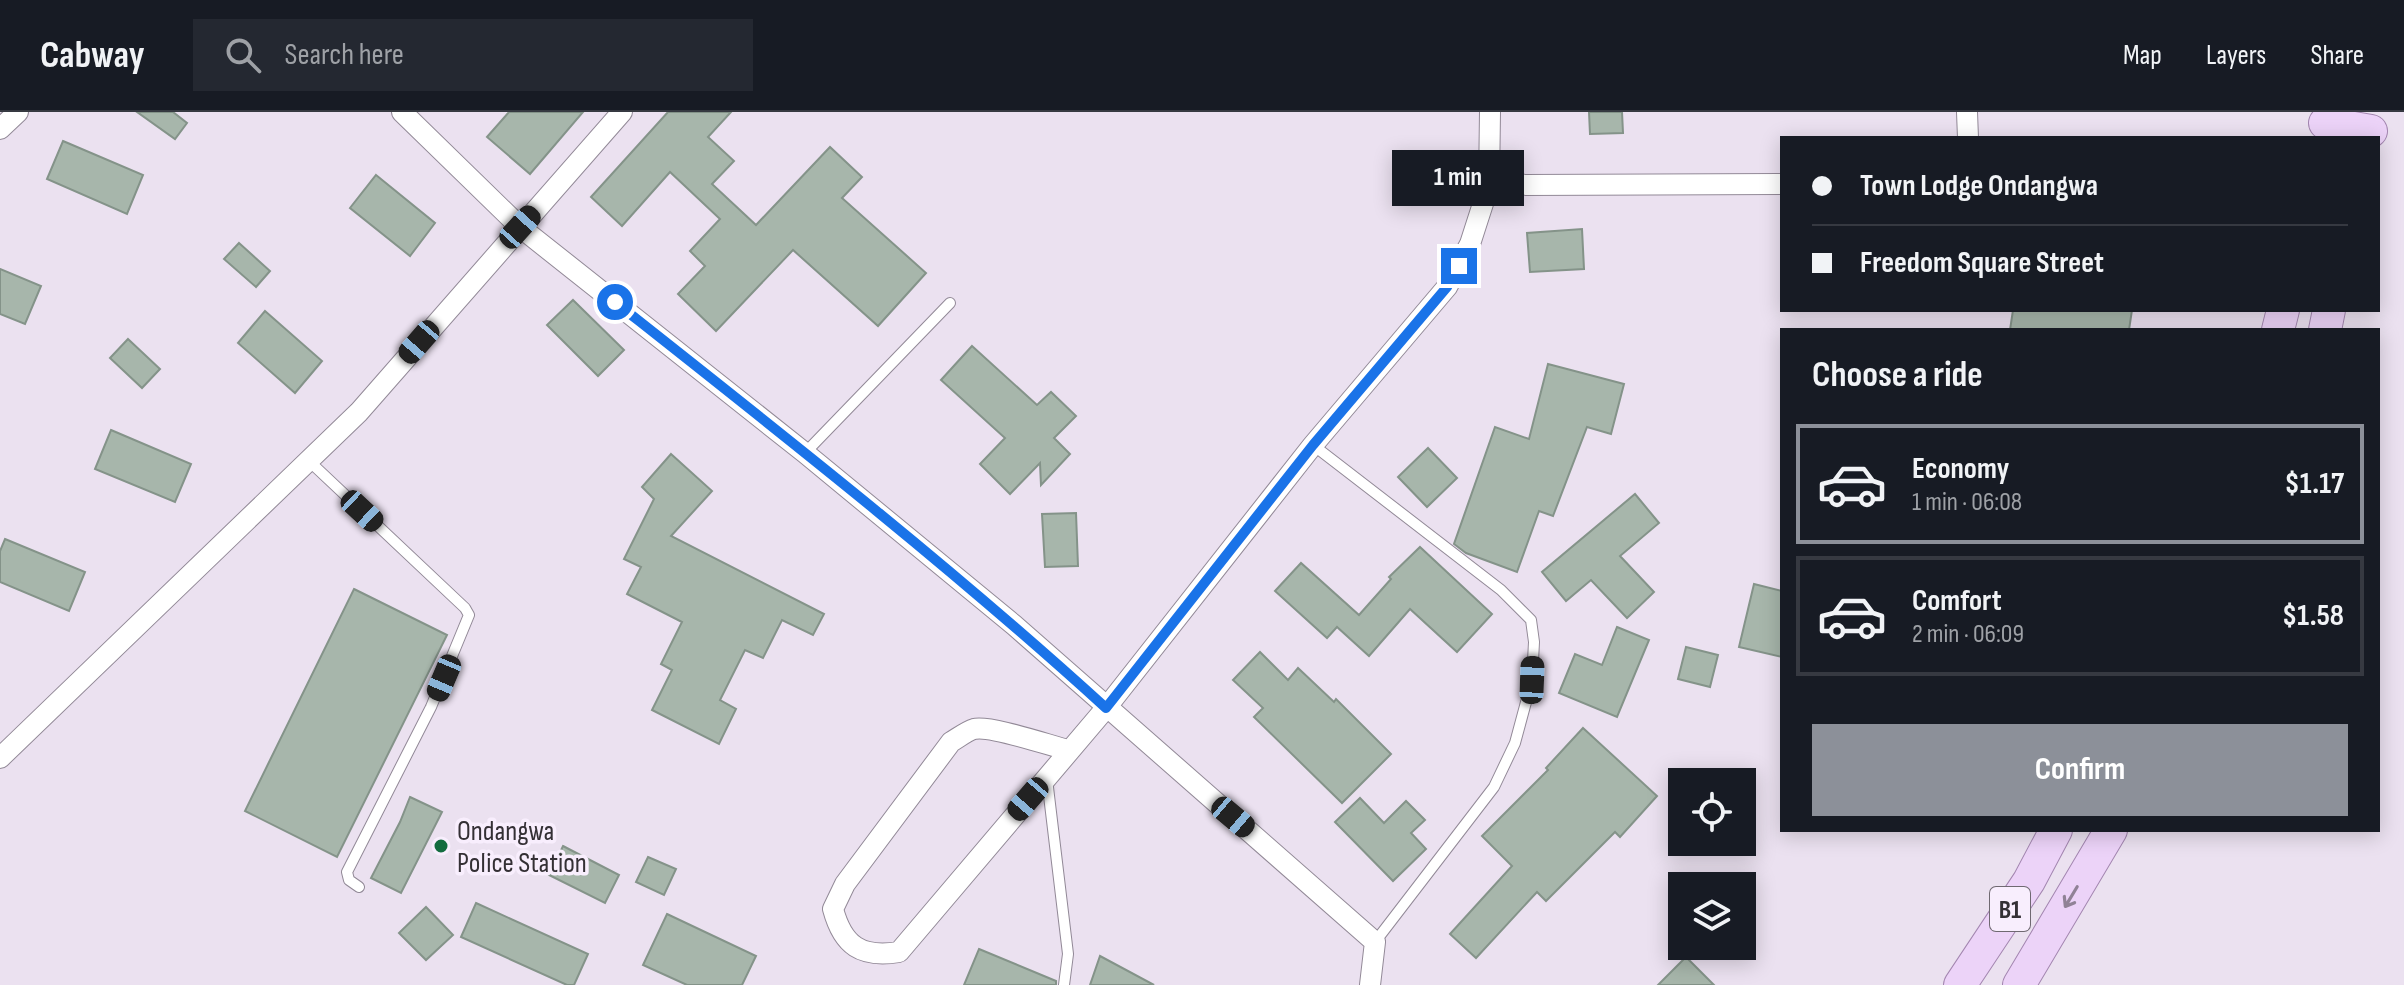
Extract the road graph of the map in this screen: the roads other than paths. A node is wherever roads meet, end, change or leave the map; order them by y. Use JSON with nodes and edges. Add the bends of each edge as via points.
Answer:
{"nodes":[{"id":1,"x":18,"y":112,"type":"edge"},
{"id":2,"x":402,"y":112,"type":"edge"},
{"id":3,"x":622,"y":112,"type":"edge"},
{"id":4,"x":1490,"y":112,"type":"edge"},
{"id":5,"x":1967,"y":112,"type":"edge"},
{"id":6,"x":2325,"y":124,"type":"edge"},
{"id":7,"x":2372,"y":127,"type":"edge"},
{"id":8,"x":0,"y":129,"type":"edge"},
{"id":9,"x":1968,"y":136,"type":"edge"},
{"id":10,"x":1780,"y":184,"type":"edge"},
{"id":11,"x":1489,"y":185,"type":"junction"},
{"id":12,"x":520,"y":227,"type":"junction"},
{"id":13,"x":950,"y":303,"type":"dead end"},
{"id":14,"x":1313,"y":445,"type":"junction"},
{"id":15,"x":805,"y":453,"type":"junction"},
{"id":16,"x":308,"y":460,"type":"junction"},
{"id":17,"x":1106,"y":708,"type":"junction"},
{"id":18,"x":1068,"y":750,"type":"junction"},
{"id":19,"x":0,"y":758,"type":"edge"},
{"id":20,"x":1047,"y":777,"type":"junction"},
{"id":21,"x":2055,"y":832,"type":"edge"},
{"id":22,"x":2110,"y":832,"type":"edge"},
{"id":23,"x":359,"y":887,"type":"dead end"},
{"id":24,"x":1375,"y":942,"type":"junction"},
{"id":25,"x":1064,"y":985,"type":"edge"},
{"id":26,"x":1370,"y":985,"type":"edge"},
{"id":27,"x":1960,"y":985,"type":"edge"},
{"id":28,"x":2019,"y":985,"type":"edge"}],
"edges":[{"from":1,"to":8,"type":"street"},
{"from":2,"to":12,"type":"street"},
{"from":3,"to":12,"type":"street"},
{"from":4,"to":11,"type":"street"},
{"from":5,"to":9,"type":"street"},
{"from":6,"to":7,"type":"main road"},
{"from":10,"to":11,"type":"street"},
{"from":11,"to":14,"type":"street","via":[[1470,244],[1447,287]]},
{"from":12,"to":15,"type":"street"},
{"from":12,"to":16,"type":"street","via":[[359,412]]},
{"from":13,"to":15,"type":"lane"},
{"from":14,"to":17,"type":"street"},
{"from":14,"to":24,"type":"lane","via":[[1517,604],[1531,620],[1534,642],[1532,680],[1515,743],[1494,787]]},
{"from":15,"to":17,"type":"street"},
{"from":16,"to":19,"type":"street"},
{"from":16,"to":23,"type":"lane","via":[[469,615],[431,707],[347,872]]},
{"from":17,"to":18,"type":"street"},
{"from":17,"to":24,"type":"street"},
{"from":18,"to":20,"type":"street"},
{"from":18,"to":20,"type":"street","via":[[996,729],[973,729],[951,742],[845,884],[833,909],[839,930],[852,945],[876,956],[899,952]]},
{"from":20,"to":25,"type":"lane","via":[[1068,954]]},
{"from":21,"to":27,"type":"main road","number":"B1"},
{"from":22,"to":28,"type":"main road","number":"B1","one_way":true},
{"from":24,"to":26,"type":"street"}]}
